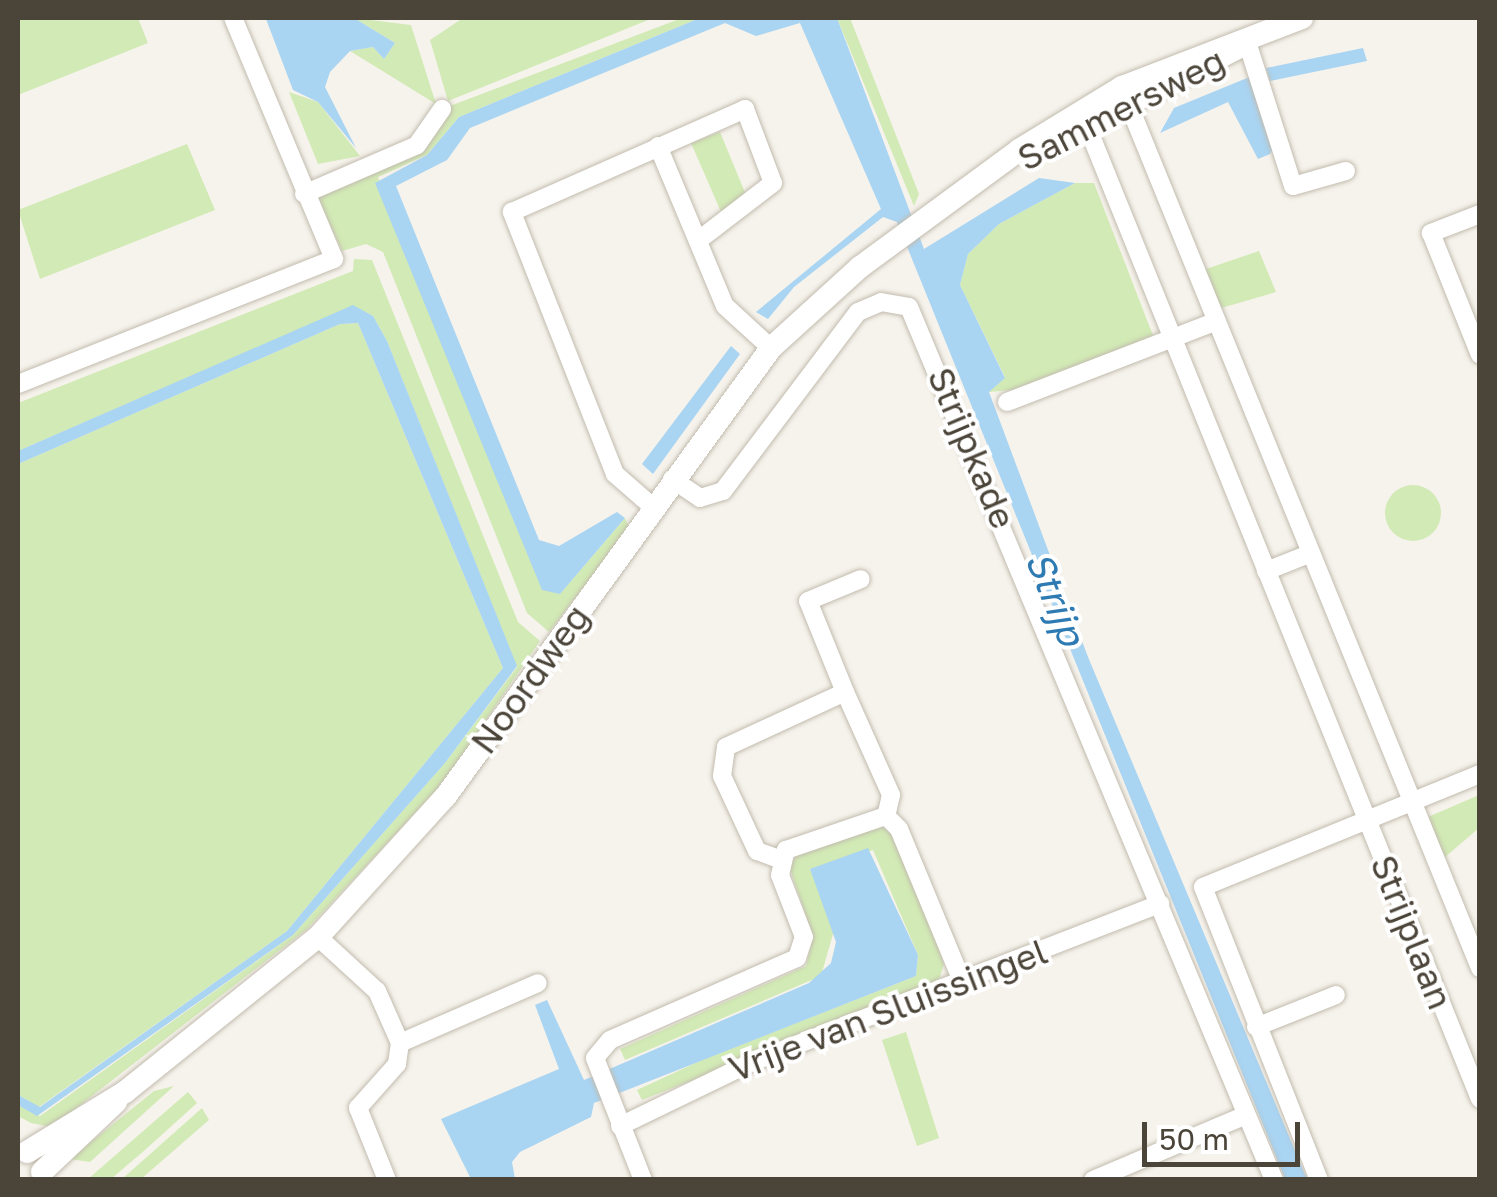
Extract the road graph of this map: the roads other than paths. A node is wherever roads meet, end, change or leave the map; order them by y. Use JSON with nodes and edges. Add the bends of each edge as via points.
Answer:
{"nodes":[{"id":1,"x":233,"y":18,"type":"edge"},
{"id":2,"x":1302,"y":18,"type":"edge"},
{"id":3,"x":1247,"y":42,"type":"junction"},
{"id":4,"x":1125,"y":96,"type":"junction"},
{"id":5,"x":442,"y":109,"type":"dead end"},
{"id":6,"x":1084,"y":118,"type":"junction"},
{"id":7,"x":658,"y":146,"type":"junction"},
{"id":8,"x":1346,"y":172,"type":"dead end"},
{"id":9,"x":304,"y":194,"type":"junction"},
{"id":10,"x":1480,"y":214,"type":"edge"},
{"id":11,"x":908,"y":231,"type":"joint"},
{"id":12,"x":699,"y":240,"type":"junction"},
{"id":13,"x":1214,"y":322,"type":"junction"},
{"id":14,"x":1172,"y":338,"type":"junction"},
{"id":15,"x":771,"y":348,"type":"junction"},
{"id":16,"x":1480,"y":355,"type":"edge"},
{"id":17,"x":18,"y":384,"type":"edge"},
{"id":18,"x":1006,"y":402,"type":"dead end"},
{"id":19,"x":672,"y":479,"type":"junction"},
{"id":20,"x":654,"y":508,"type":"junction"},
{"id":21,"x":1309,"y":554,"type":"junction"},
{"id":22,"x":1266,"y":571,"type":"junction"},
{"id":23,"x":860,"y":578,"type":"dead end"},
{"id":24,"x":845,"y":692,"type":"junction"},
{"id":25,"x":1480,"y":774,"type":"edge"},
{"id":26,"x":1413,"y":802,"type":"junction"},
{"id":27,"x":886,"y":816,"type":"junction"},
{"id":28,"x":1368,"y":822,"type":"junction"},
{"id":29,"x":779,"y":859,"type":"junction"},
{"id":30,"x":1160,"y":904,"type":"junction"},
{"id":31,"x":318,"y":937,"type":"junction"},
{"id":32,"x":1480,"y":968,"type":"edge"},
{"id":33,"x":962,"y":981,"type":"junction"},
{"id":34,"x":538,"y":983,"type":"dead end"},
{"id":35,"x":1336,"y":995,"type":"dead end"},
{"id":36,"x":1256,"y":1028,"type":"junction"},
{"id":37,"x":400,"y":1043,"type":"junction"},
{"id":38,"x":125,"y":1092,"type":"junction"},
{"id":39,"x":1480,"y":1098,"type":"edge"},
{"id":40,"x":1246,"y":1115,"type":"junction"},
{"id":41,"x":620,"y":1126,"type":"junction"},
{"id":42,"x":22,"y":1150,"type":"edge"},
{"id":43,"x":42,"y":1176,"type":"edge"},
{"id":44,"x":387,"y":1180,"type":"edge"},
{"id":45,"x":642,"y":1180,"type":"edge"},
{"id":46,"x":1093,"y":1180,"type":"edge"},
{"id":47,"x":1274,"y":1180,"type":"edge"},
{"id":48,"x":1319,"y":1180,"type":"edge"}],
"edges":[{"from":1,"to":9,"type":"street"},
{"from":2,"to":3,"type":"street","name":"Sammersweg"},
{"from":3,"to":4,"type":"street","name":"Sammersweg"},
{"from":3,"to":8,"type":"street","name":"Sammersweg","via":[[1293,186]]},
{"from":4,"to":6,"type":"street","name":"Sammersweg"},
{"from":4,"to":13,"type":"street","name":"Strijplaan"},
{"from":5,"to":9,"type":"street","via":[[417,146]]},
{"from":6,"to":11,"type":"street","name":"Sammersweg"},
{"from":6,"to":14,"type":"street","name":"Strijplaan"},
{"from":7,"to":12,"type":"street"},
{"from":7,"to":12,"type":"street","via":[[745,109],[773,183]]},
{"from":7,"to":20,"type":"street","via":[[519,203],[511,224],[615,474]]},
{"from":9,"to":17,"type":"street","via":[[330,264]]},
{"from":10,"to":16,"type":"street","via":[[1431,233]]},
{"from":11,"to":15,"type":"street","name":"Noordweg"},
{"from":12,"to":15,"type":"street","via":[[725,306]]},
{"from":13,"to":14,"type":"street"},
{"from":13,"to":21,"type":"street","name":"Strijplaan"},
{"from":14,"to":18,"type":"street"},
{"from":14,"to":22,"type":"street","name":"Strijplaan"},
{"from":15,"to":19,"type":"street","name":"Noordweg"},
{"from":19,"to":20,"type":"street","name":"Noordweg"},
{"from":19,"to":30,"type":"street","name":"Strijpkade","via":[[700,498],[723,491],[858,312],[881,302],[908,307]]},
{"from":20,"to":31,"type":"street","name":"Noordweg","via":[[446,796]]},
{"from":21,"to":22,"type":"street"},
{"from":21,"to":26,"type":"street","name":"Strijplaan"},
{"from":22,"to":28,"type":"street","name":"Strijplaan"},
{"from":23,"to":24,"type":"street","via":[[808,602]]},
{"from":24,"to":27,"type":"street","via":[[890,795]]},
{"from":24,"to":29,"type":"street","via":[[726,747],[722,776],[756,851]]},
{"from":25,"to":26,"type":"street"},
{"from":26,"to":28,"type":"street","name":"Strijplaan"},
{"from":26,"to":32,"type":"street","name":"Strijplaan"},
{"from":27,"to":29,"type":"street","via":[[840,828]]},
{"from":27,"to":33,"type":"street","via":[[899,829]]},
{"from":28,"to":36,"type":"street","name":"Strijplaan","via":[[1203,887]]},
{"from":28,"to":39,"type":"street","name":"Strijplaan"},
{"from":29,"to":41,"type":"street","via":[[804,937],[797,958],[610,1040],[595,1058]]},
{"from":30,"to":33,"type":"street","name":"Vrije van Sluissingel"},
{"from":30,"to":40,"type":"street","name":"Strijpkade"},
{"from":31,"to":37,"type":"street","via":[[376,990]]},
{"from":31,"to":38,"type":"street","name":"Noordweg"},
{"from":33,"to":41,"type":"street","name":"Vrije van Sluissingel","via":[[693,1087]]},
{"from":34,"to":37,"type":"street"},
{"from":35,"to":36,"type":"street"},
{"from":36,"to":48,"type":"street"},
{"from":37,"to":44,"type":"street","via":[[397,1064],[358,1108]]},
{"from":38,"to":42,"type":"street","name":"Noordweg"},
{"from":38,"to":43,"type":"street","name":"Noordweg"},
{"from":40,"to":46,"type":"street"},
{"from":40,"to":47,"type":"street","name":"Strijpkade"},
{"from":41,"to":45,"type":"street"},
{"from":42,"to":43,"type":"street"}]}
